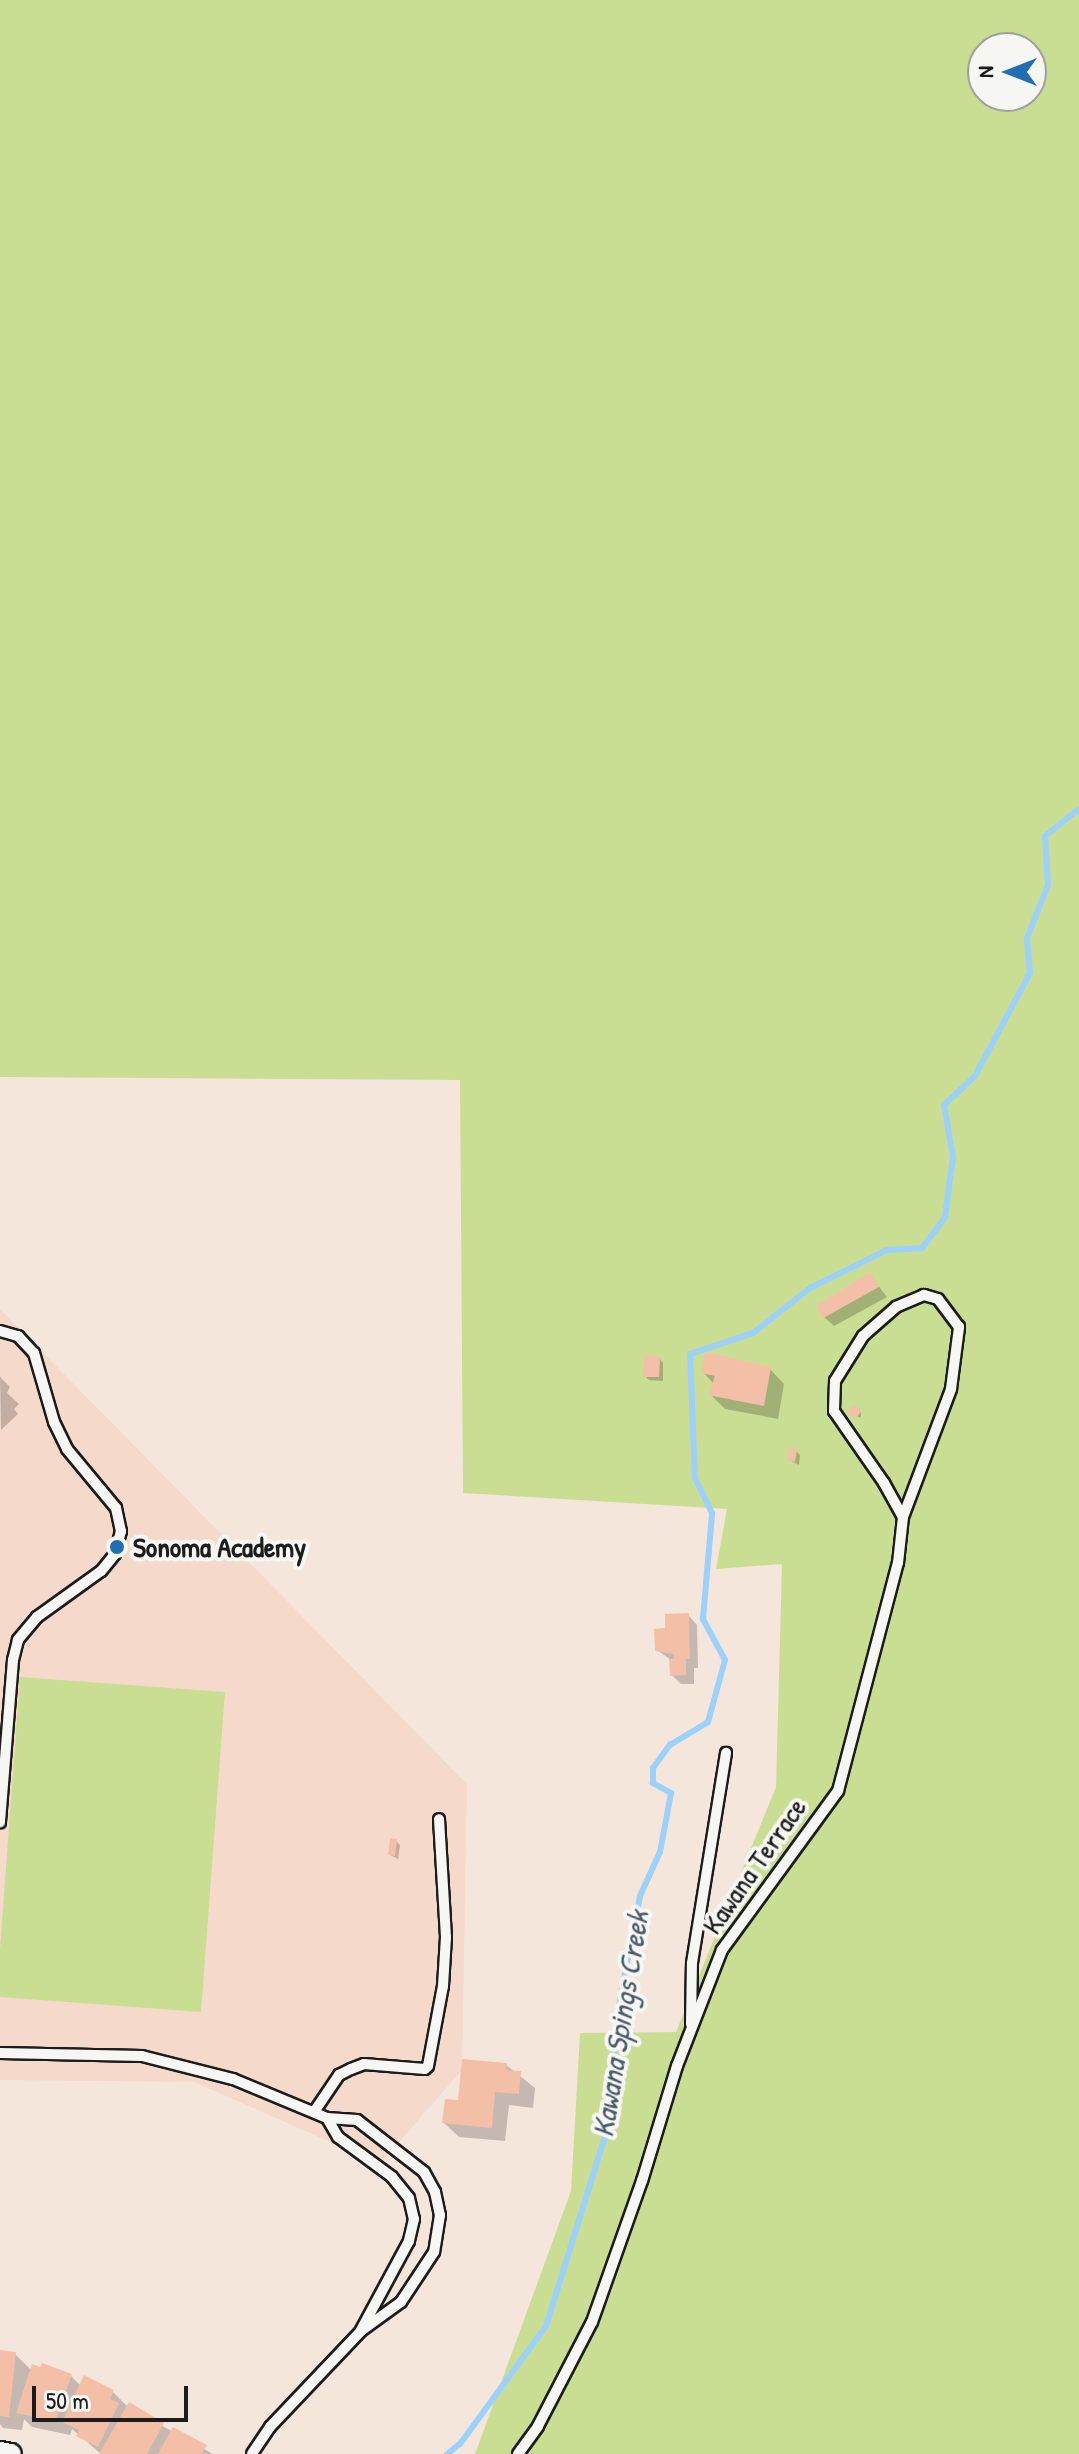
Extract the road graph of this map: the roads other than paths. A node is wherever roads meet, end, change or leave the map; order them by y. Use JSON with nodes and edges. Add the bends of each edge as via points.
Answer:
{"nodes":[{"id":1,"x":0,"y":1331,"type":"edge"},
{"id":2,"x":903,"y":1517,"type":"junction"},
{"id":3,"x":726,"y":1753,"type":"dead end"},
{"id":4,"x":439,"y":1819,"type":"dead end"},
{"id":5,"x":0,"y":1822,"type":"edge"},
{"id":6,"x":691,"y":2030,"type":"junction"},
{"id":7,"x":0,"y":2053,"type":"edge"},
{"id":8,"x":314,"y":2112,"type":"junction"},
{"id":9,"x":327,"y":2118,"type":"junction"},
{"id":10,"x":361,"y":2331,"type":"junction"},
{"id":11,"x":0,"y":2452,"type":"edge"},
{"id":12,"x":11,"y":2454,"type":"edge"},
{"id":13,"x":252,"y":2454,"type":"edge"},
{"id":14,"x":518,"y":2454,"type":"edge"}],
"edges":[{"from":1,"to":5,"type":"lane","via":[[18,1336],[34,1353],[60,1436],[116,1508],[121,1531],[115,1554],[101,1571],[37,1617],[18,1640]]},
{"from":2,"to":2,"type":"lane","name":"Kawana Terrace","via":[[834,1411],[835,1381],[863,1336],[896,1307],[924,1295],[938,1299],[959,1327],[951,1389]]},
{"from":2,"to":6,"type":"lane","name":"Kawana Terrace","via":[[898,1563],[838,1791],[722,1950]]},
{"from":3,"to":6,"type":"lane","via":[[692,1963]]},
{"from":4,"to":8,"type":"lane","via":[[446,1937],[428,2066],[364,2064],[339,2075]]},
{"from":6,"to":14,"type":"lane","name":"Kawana Terrace","via":[[592,2322]]},
{"from":7,"to":8,"type":"lane","via":[[142,2056],[233,2079]]},
{"from":8,"to":9,"type":"lane"},
{"from":9,"to":10,"type":"lane","via":[[338,2137],[392,2177],[409,2198],[414,2219],[409,2241]]},
{"from":9,"to":10,"type":"lane","via":[[357,2120],[410,2158],[435,2192],[440,2215],[434,2252],[401,2302]]},
{"from":10,"to":13,"type":"lane","via":[[270,2427]]},
{"from":11,"to":12,"type":"street"}]}
